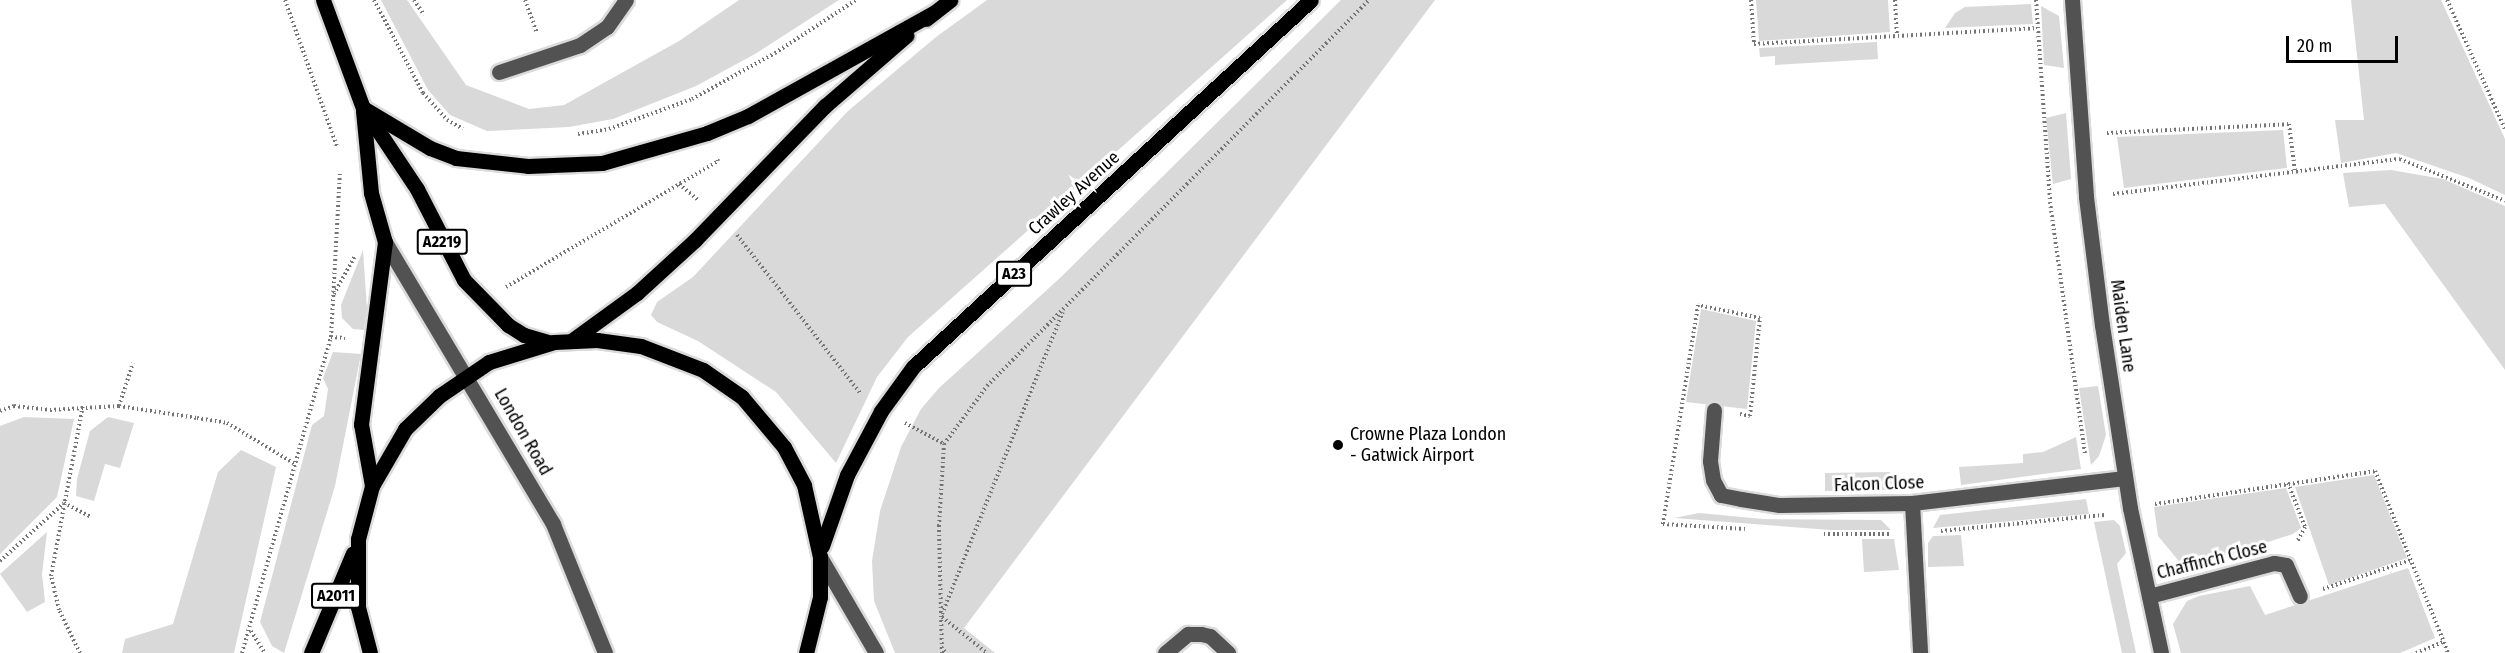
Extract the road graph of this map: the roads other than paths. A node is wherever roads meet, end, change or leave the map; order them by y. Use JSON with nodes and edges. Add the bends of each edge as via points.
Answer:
{"nodes":[{"id":1,"x":323,"y":0,"type":"edge"},
{"id":2,"x":626,"y":0,"type":"edge"},
{"id":3,"x":950,"y":0,"type":"edge"},
{"id":4,"x":1311,"y":0,"type":"edge"},
{"id":5,"x":2072,"y":0,"type":"edge"},
{"id":6,"x":933,"y":13,"type":"junction"},
{"id":7,"x":499,"y":72,"type":"dead end"},
{"id":8,"x":363,"y":108,"type":"junction"},
{"id":9,"x":385,"y":242,"type":"junction"},
{"id":10,"x":571,"y":341,"type":"junction"},
{"id":11,"x":554,"y":342,"type":"junction"},
{"id":12,"x":466,"y":374,"type":"junction"},
{"id":13,"x":1714,"y":410,"type":"dead end"},
{"id":14,"x":2125,"y":478,"type":"junction"},
{"id":15,"x":372,"y":486,"type":"junction"},
{"id":16,"x":1912,"y":503,"type":"junction"},
{"id":17,"x":358,"y":539,"type":"junction"},
{"id":18,"x":820,"y":557,"type":"junction"},
{"id":19,"x":2149,"y":596,"type":"junction"},
{"id":20,"x":2300,"y":596,"type":"road end"},
{"id":21,"x":312,"y":653,"type":"edge"},
{"id":22,"x":370,"y":653,"type":"edge"},
{"id":23,"x":605,"y":653,"type":"edge"},
{"id":24,"x":806,"y":653,"type":"edge"},
{"id":25,"x":876,"y":653,"type":"edge"},
{"id":26,"x":1165,"y":653,"type":"edge"},
{"id":27,"x":1228,"y":653,"type":"edge"},
{"id":28,"x":1920,"y":653,"type":"edge"},
{"id":29,"x":2161,"y":653,"type":"edge"}],
"edges":[{"from":1,"to":8,"type":"main road","name":"London Road","number":"A2219"},
{"from":2,"to":7,"type":"street","via":[[607,27],[580,45]]},
{"from":3,"to":6,"type":"main road"},
{"from":4,"to":18,"type":"main road","name":"Crawley Avenue","number":"A23","via":[[927,354],[881,411],[835,503]]},
{"from":5,"to":14,"type":"street","name":"Maiden Lane","via":[[2086,197]]},
{"from":6,"to":8,"type":"main road","via":[[748,116],[707,133],[602,163],[528,166],[456,158],[430,148]]},
{"from":6,"to":10,"type":"main road","via":[[825,106],[695,240],[637,293]]},
{"from":8,"to":9,"type":"main road","name":"London Road","number":"A2219","via":[[370,193]]},
{"from":8,"to":11,"type":"main road","name":"London Road","number":"A2219","via":[[417,189],[452,262],[483,301],[517,331]]},
{"from":9,"to":12,"type":"street","name":"London Road"},
{"from":9,"to":15,"type":"main road","name":"London Road","number":"A2219","via":[[361,423]]},
{"from":10,"to":11,"type":"main road"},
{"from":10,"to":18,"type":"main road","via":[[641,346],[678,358],[742,397],[795,466],[813,513]]},
{"from":11,"to":12,"type":"main road","via":[[510,354]]},
{"from":12,"to":15,"type":"main road","via":[[405,429]]},
{"from":12,"to":23,"type":"street","name":"London Road","via":[[562,541]]},
{"from":13,"to":16,"type":"street","name":"Falcon Close","via":[[1710,461],[1713,480],[1722,495],[1780,505]]},
{"from":14,"to":16,"type":"street","name":"Falcon Close"},
{"from":14,"to":19,"type":"street","name":"Maiden Lane"},
{"from":15,"to":17,"type":"main road"},
{"from":16,"to":28,"type":"street"},
{"from":17,"to":21,"type":"main road","number":"A2011"},
{"from":17,"to":22,"type":"main road","via":[[358,607]]},
{"from":18,"to":24,"type":"main road","via":[[820,597]]},
{"from":18,"to":25,"type":"street"},
{"from":19,"to":20,"type":"street","name":"Chaffinch Close","via":[[2274,563],[2286,565]]},
{"from":19,"to":29,"type":"street","name":"Maiden Lane"},
{"from":26,"to":27,"type":"street","via":[[1188,634],[1217,640]]}]}
